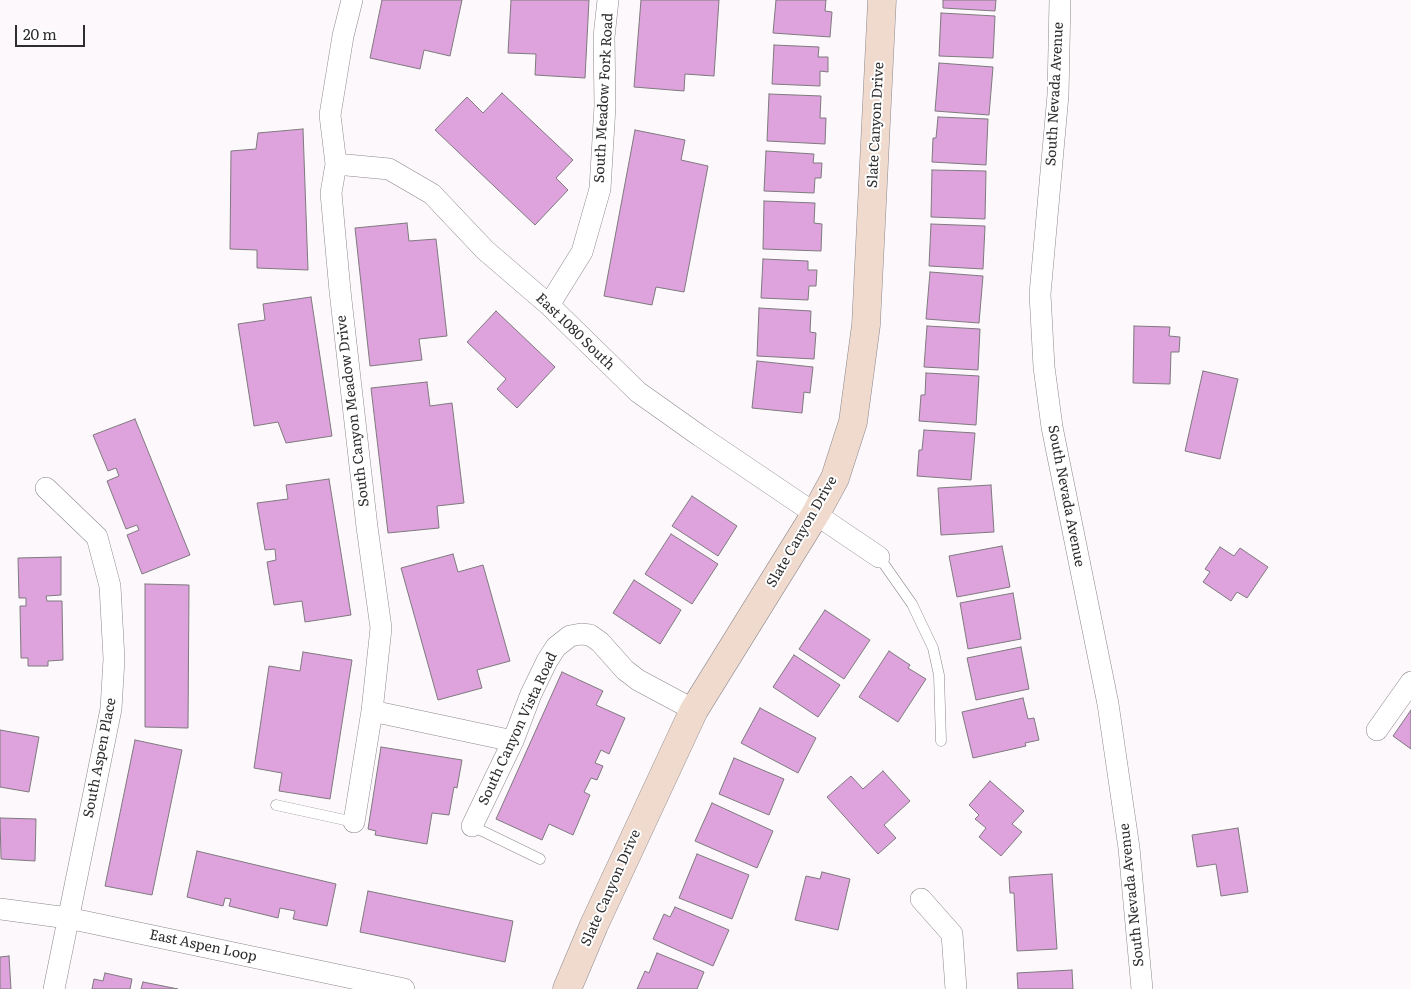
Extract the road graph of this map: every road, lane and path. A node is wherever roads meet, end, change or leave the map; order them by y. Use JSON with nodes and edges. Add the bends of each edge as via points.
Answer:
{"nodes":[{"id":1,"x":352,"y":0,"type":"edge"},
{"id":2,"x":608,"y":0,"type":"edge"},
{"id":3,"x":882,"y":0,"type":"edge"},
{"id":4,"x":1060,"y":0,"type":"edge"},
{"id":5,"x":336,"y":164,"type":"junction"},
{"id":6,"x":549,"y":305,"type":"junction"},
{"id":7,"x":46,"y":488,"type":"dead end"},
{"id":8,"x":816,"y":513,"type":"junction"},
{"id":9,"x":879,"y":557,"type":"joint"},
{"id":10,"x":1411,"y":682,"type":"edge"},
{"id":11,"x":694,"y":710,"type":"junction"},
{"id":12,"x":372,"y":711,"type":"junction"},
{"id":13,"x":1377,"y":730,"type":"dead end"},
{"id":14,"x":513,"y":741,"type":"junction"},
{"id":15,"x":941,"y":741,"type":"dead end"},
{"id":16,"x":276,"y":805,"type":"dead end"},
{"id":17,"x":354,"y":822,"type":"joint"},
{"id":18,"x":472,"y":826,"type":"joint"},
{"id":19,"x":540,"y":859,"type":"dead end"},
{"id":20,"x":920,"y":899,"type":"dead end"},
{"id":21,"x":0,"y":909,"type":"edge"},
{"id":22,"x":68,"y":918,"type":"junction"},
{"id":23,"x":396,"y":988,"type":"edge"},
{"id":24,"x":54,"y":989,"type":"edge"},
{"id":25,"x":567,"y":989,"type":"edge"},
{"id":26,"x":956,"y":989,"type":"edge"},
{"id":27,"x":1142,"y":989,"type":"edge"}],
"edges":[{"from":1,"to":5,"type":"street","name":"South Canyon Meadow Drive","via":[[330,115]]},
{"from":2,"to":6,"type":"street","name":"South Meadow Fork Road","via":[[600,190],[582,252]]},
{"from":3,"to":8,"type":"street","name":"Slate Canyon Drive","via":[[866,325],[853,422],[835,478]]},
{"from":4,"to":27,"type":"street","name":"South Nevada Avenue","via":[[1058,95],[1040,294],[1044,367],[1052,428],[1108,704],[1128,848]]},
{"from":5,"to":6,"type":"street","name":"East 1080 South","via":[[389,169],[432,194],[485,250]]},
{"from":5,"to":12,"type":"street","name":"South Canyon Meadow Drive","via":[[331,193],[340,291],[366,527],[381,628]]},
{"from":6,"to":8,"type":"street","name":"East 1080 South","via":[[638,392]]},
{"from":7,"to":22,"type":"street","name":"South Aspen Place","via":[[97,537],[110,586],[113,621],[111,709]]},
{"from":8,"to":9,"type":"street","name":"East 1080 South"},
{"from":8,"to":11,"type":"street","name":"Slate Canyon Drive"},
{"from":9,"to":15,"type":"lane","via":[[912,604],[933,648],[939,675]]},
{"from":10,"to":13,"type":"street"},
{"from":11,"to":14,"type":"street","name":"South Canyon Vista Road","via":[[638,680],[600,642],[590,635],[581,634],[570,636],[556,647],[547,661]]},
{"from":11,"to":25,"type":"street","name":"Slate Canyon Drive"},
{"from":12,"to":14,"type":"street"},
{"from":12,"to":17,"type":"street","name":"South Canyon Meadow Drive"},
{"from":14,"to":18,"type":"street","name":"South Canyon Vista Road"},
{"from":16,"to":17,"type":"lane"},
{"from":18,"to":19,"type":"lane"},
{"from":20,"to":26,"type":"street","via":[[952,934]]},
{"from":21,"to":22,"type":"street","name":"East Aspen Loop"},
{"from":22,"to":23,"type":"street","name":"East Aspen Loop"},
{"from":22,"to":24,"type":"street","name":"South Aspen Place"}]}
